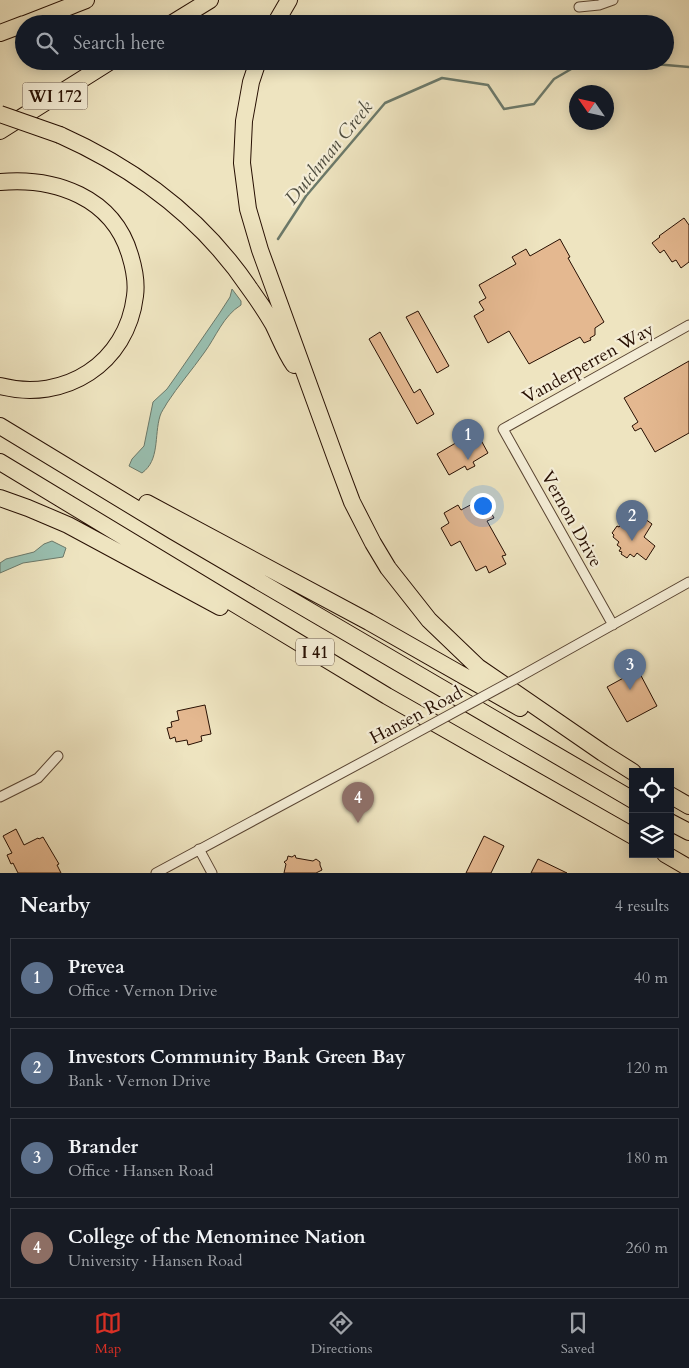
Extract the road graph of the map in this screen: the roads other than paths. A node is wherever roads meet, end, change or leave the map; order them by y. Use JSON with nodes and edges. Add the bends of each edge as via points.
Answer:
{"nodes":[{"id":1,"x":86,"y":0,"type":"edge"},
{"id":2,"x":210,"y":0,"type":"edge"},
{"id":3,"x":289,"y":0,"type":"edge"},
{"id":4,"x":612,"y":0,"type":"edge"},
{"id":5,"x":580,"y":7,"type":"dead end"},
{"id":6,"x":48,"y":15,"type":"edge"},
{"id":7,"x":186,"y":15,"type":"edge"},
{"id":8,"x":280,"y":15,"type":"edge"},
{"id":9,"x":15,"y":27,"type":"edge"},
{"id":10,"x":0,"y":32,"type":"edge"},
{"id":11,"x":97,"y":70,"type":"edge"},
{"id":12,"x":255,"y":70,"type":"edge"},
{"id":13,"x":0,"y":114,"type":"edge"},
{"id":14,"x":0,"y":131,"type":"edge"},
{"id":15,"x":0,"y":182,"type":"edge"},
{"id":16,"x":689,"y":325,"type":"edge"},
{"id":17,"x":0,"y":386,"type":"edge"},
{"id":18,"x":313,"y":394,"type":"junction"},
{"id":19,"x":0,"y":426,"type":"edge"},
{"id":20,"x":503,"y":429,"type":"joint"},
{"id":21,"x":45,"y":452,"type":"junction"},
{"id":22,"x":0,"y":462,"type":"edge"},
{"id":23,"x":0,"y":498,"type":"edge"},
{"id":24,"x":689,"y":582,"type":"edge"},
{"id":25,"x":613,"y":625,"type":"junction"},
{"id":26,"x":387,"y":696,"type":"junction"},
{"id":27,"x":603,"y":753,"type":"junction"},
{"id":28,"x":58,"y":756,"type":"dead end"},
{"id":29,"x":629,"y":769,"type":"edge"},
{"id":30,"x":0,"y":797,"type":"edge"},
{"id":31,"x":674,"y":797,"type":"edge"},
{"id":32,"x":629,"y":798,"type":"edge"},
{"id":33,"x":689,"y":806,"type":"edge"},
{"id":34,"x":674,"y":824,"type":"edge"},
{"id":35,"x":689,"y":832,"type":"edge"},
{"id":36,"x":629,"y":834,"type":"edge"},
{"id":37,"x":199,"y":849,"type":"junction"},
{"id":38,"x":672,"y":858,"type":"edge"},
{"id":39,"x":689,"y":868,"type":"edge"},
{"id":40,"x":156,"y":873,"type":"edge"},
{"id":41,"x":212,"y":873,"type":"edge"}],
"edges":[{"from":1,"to":6,"type":"highway"},
{"from":2,"to":7,"type":"highway"},
{"from":3,"to":8,"type":"highway"},
{"from":4,"to":5,"type":"street"},
{"from":9,"to":10,"type":"highway"},
{"from":11,"to":14,"type":"highway","number":"WI 172"},
{"from":12,"to":18,"type":"highway","via":[[244,121],[242,163],[248,209]]},
{"from":13,"to":18,"type":"highway","bridge":true,"via":[[60,135],[108,158],[146,183],[193,222],[223,252],[250,288]]},
{"from":15,"to":17,"type":"highway","via":[[61,186],[97,205],[124,238],[136,278],[125,332],[97,367],[74,382],[53,388],[28,390]]},
{"from":16,"to":20,"type":"street","name":"Vanderperren Way"},
{"from":18,"to":27,"type":"highway","via":[[352,502],[373,544],[429,620],[478,667]]},
{"from":19,"to":21,"type":"highway","number":"I 41"},
{"from":20,"to":25,"type":"street","name":"Vernon Drive"},
{"from":21,"to":27,"type":"highway","via":[[370,622],[562,734]]},
{"from":21,"to":32,"type":"highway","number":"I 41","via":[[182,536]]},
{"from":22,"to":26,"type":"highway","number":"I 41"},
{"from":23,"to":26,"type":"highway","via":[[68,526]]},
{"from":24,"to":25,"type":"street","name":"Hansen Road"},
{"from":25,"to":37,"type":"street","name":"Hansen Road","bridge":true},
{"from":26,"to":36,"type":"highway","number":"I 41"},
{"from":27,"to":29,"type":"highway"},
{"from":28,"to":30,"type":"street","via":[[38,778]]},
{"from":31,"to":33,"type":"highway"},
{"from":34,"to":35,"type":"highway"},
{"from":37,"to":40,"type":"street","name":"Hansen Road"},
{"from":37,"to":41,"type":"street"},
{"from":38,"to":39,"type":"highway"}]}
